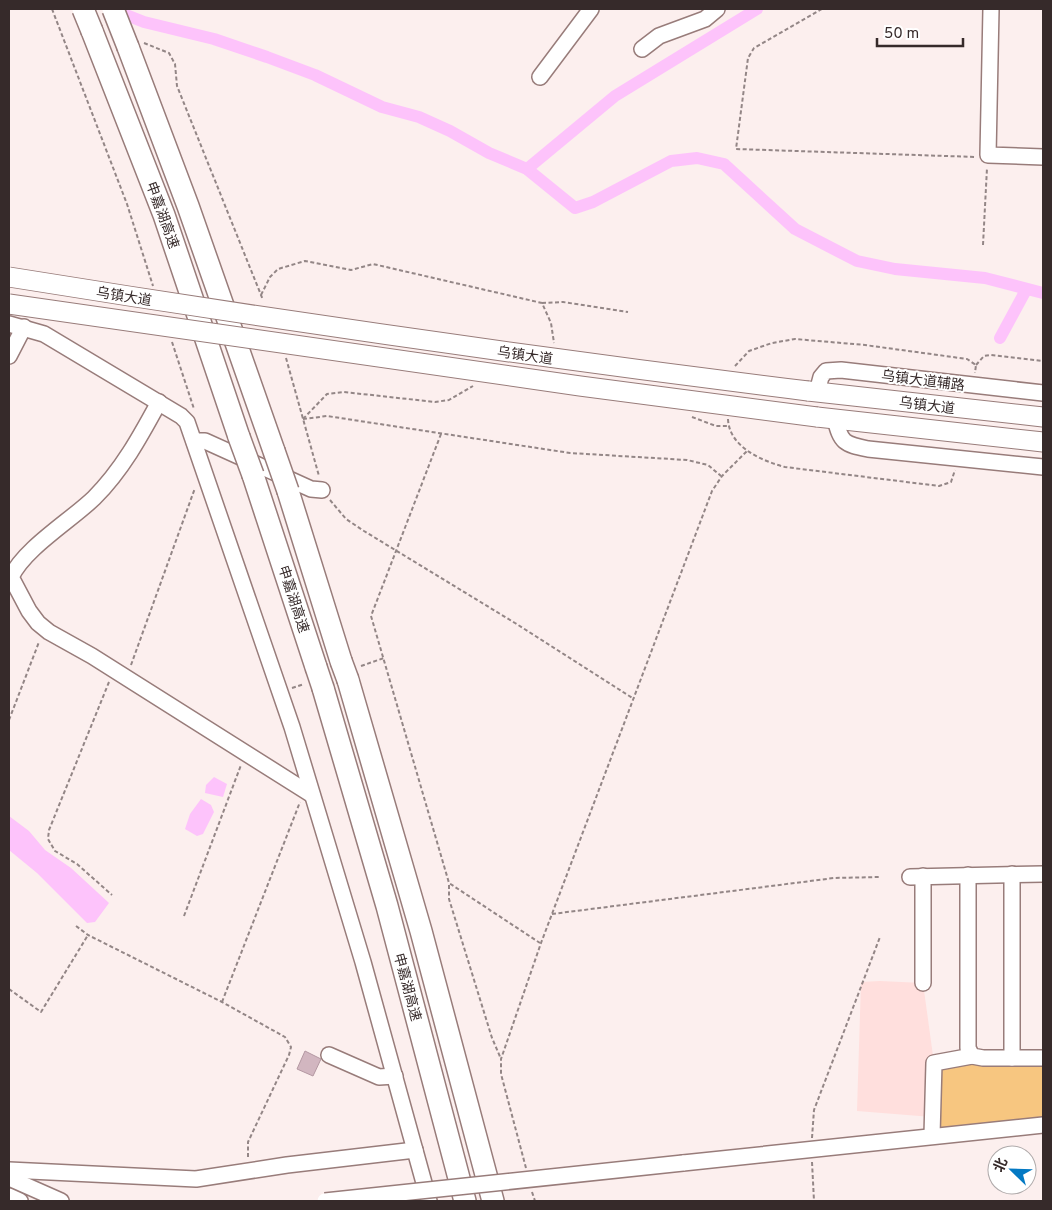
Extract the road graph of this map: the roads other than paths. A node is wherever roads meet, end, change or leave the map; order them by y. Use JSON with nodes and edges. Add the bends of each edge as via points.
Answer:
{"nodes":[{"id":1,"x":84,"y":9,"type":"edge"},
{"id":2,"x":113,"y":9,"type":"edge"},
{"id":3,"x":591,"y":9,"type":"edge"},
{"id":4,"x":717,"y":9,"type":"edge"},
{"id":5,"x":991,"y":9,"type":"edge"},
{"id":6,"x":642,"y":49,"type":"dead end"},
{"id":7,"x":540,"y":77,"type":"dead end"},
{"id":8,"x":1043,"y":157,"type":"edge"},
{"id":9,"x":9,"y":278,"type":"edge"},
{"id":10,"x":9,"y":304,"type":"edge"},
{"id":11,"x":9,"y":324,"type":"edge"},
{"id":12,"x":24,"y":327,"type":"junction"},
{"id":13,"x":9,"y":356,"type":"edge"},
{"id":14,"x":812,"y":391,"type":"junction"},
{"id":15,"x":1043,"y":393,"type":"edge"},
{"id":16,"x":158,"y":402,"type":"junction"},
{"id":17,"x":826,"y":418,"type":"junction"},
{"id":18,"x":1043,"y":418,"type":"edge"},
{"id":19,"x":194,"y":441,"type":"junction"},
{"id":20,"x":1043,"y":442,"type":"edge"},
{"id":21,"x":1043,"y":467,"type":"edge"},
{"id":22,"x":322,"y":490,"type":"road end"},
{"id":23,"x":308,"y":793,"type":"junction"},
{"id":24,"x":1012,"y":874,"type":"junction"},
{"id":25,"x":1043,"y":874,"type":"edge"},
{"id":26,"x":968,"y":875,"type":"junction"},
{"id":27,"x":923,"y":983,"type":"dead end"},
{"id":28,"x":329,"y":1055,"type":"dead end"},
{"id":29,"x":972,"y":1056,"type":"junction"},
{"id":30,"x":1012,"y":1058,"type":"junction"},
{"id":31,"x":1043,"y":1058,"type":"edge"},
{"id":32,"x":395,"y":1076,"type":"junction"},
{"id":33,"x":1043,"y":1125,"type":"edge"},
{"id":34,"x":932,"y":1135,"type":"junction"},
{"id":35,"x":415,"y":1150,"type":"junction"},
{"id":36,"x":9,"y":1170,"type":"edge"},
{"id":37,"x":9,"y":1178,"type":"edge"},
{"id":38,"x":9,"y":1196,"type":"edge"},
{"id":39,"x":20,"y":1201,"type":"edge"},
{"id":40,"x":61,"y":1201,"type":"edge"},
{"id":41,"x":324,"y":1201,"type":"edge"},
{"id":42,"x":429,"y":1201,"type":"edge"},
{"id":43,"x":465,"y":1201,"type":"edge"},
{"id":44,"x":493,"y":1201,"type":"edge"}],
"edges":[{"from":1,"to":43,"type":"highway","name":"申嘉湖高速","bridge":true,"via":[[164,215],[323,688],[384,897]]},
{"from":2,"to":44,"type":"highway","name":"申嘉湖高速","bridge":true,"via":[[136,45],[188,206],[288,491],[345,671],[436,984]]},
{"from":3,"to":7,"type":"street"},
{"from":4,"to":6,"type":"street","via":[[705,19],[659,36]]},
{"from":5,"to":8,"type":"street","via":[[988,156]]},
{"from":9,"to":14,"type":"main road","name":"乌镇大道","bridge":true,"via":[[503,352]]},
{"from":10,"to":17,"type":"main road","name":"乌镇大道","bridge":true},
{"from":11,"to":12,"type":"street"},
{"from":12,"to":13,"type":"street"},
{"from":12,"to":16,"type":"street","via":[[44,334]]},
{"from":14,"to":15,"type":"street","name":"乌镇大道辅路","via":[[826,371],[841,370]]},
{"from":14,"to":18,"type":"main road","name":"乌镇大道"},
{"from":16,"to":19,"type":"street","via":[[187,422]]},
{"from":16,"to":23,"type":"street","via":[[129,456],[112,478],[15,568],[11,577],[14,585],[44,628]]},
{"from":17,"to":20,"type":"main road","name":"乌镇大道"},
{"from":17,"to":21,"type":"street","via":[[843,442],[850,445]]},
{"from":19,"to":22,"type":"street","via":[[205,441],[310,489]]},
{"from":19,"to":23,"type":"street","via":[[248,593]]},
{"from":23,"to":32,"type":"street"},
{"from":24,"to":25,"type":"street"},
{"from":24,"to":26,"type":"street"},
{"from":24,"to":30,"type":"street"},
{"from":26,"to":27,"type":"street","via":[[916,876]]},
{"from":26,"to":29,"type":"street","via":[[968,1048]]},
{"from":28,"to":32,"type":"street","via":[[379,1077]]},
{"from":29,"to":30,"type":"street"},
{"from":29,"to":34,"type":"street","via":[[934,1063]]},
{"from":30,"to":31,"type":"street"},
{"from":32,"to":35,"type":"street"},
{"from":33,"to":34,"type":"street"},
{"from":34,"to":41,"type":"street","bridge":true},
{"from":35,"to":36,"type":"street","via":[[196,1179]]},
{"from":35,"to":42,"type":"street"},
{"from":37,"to":40,"type":"street"},
{"from":38,"to":39,"type":"street"}]}
